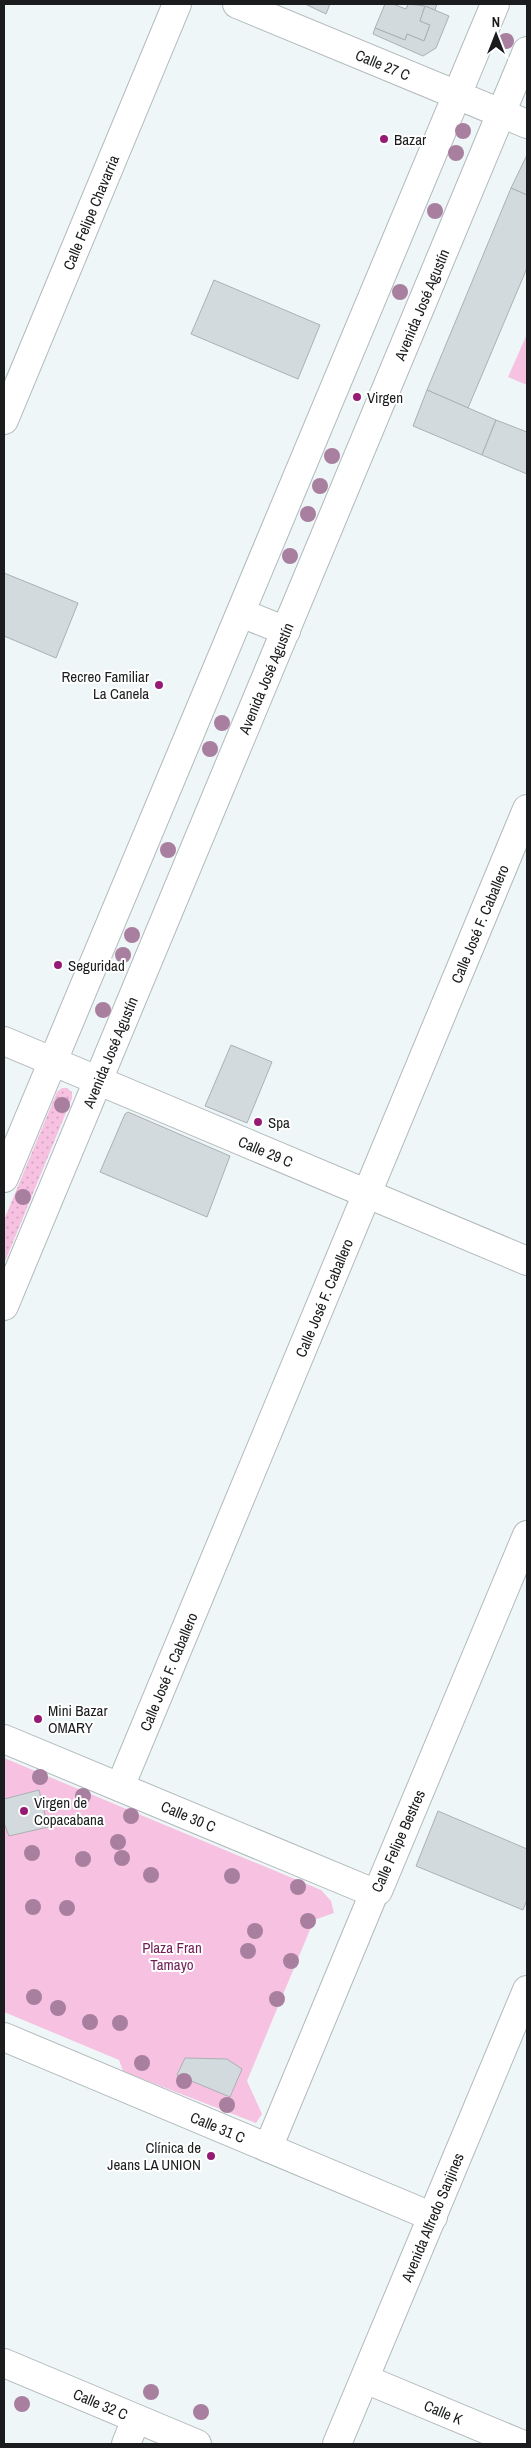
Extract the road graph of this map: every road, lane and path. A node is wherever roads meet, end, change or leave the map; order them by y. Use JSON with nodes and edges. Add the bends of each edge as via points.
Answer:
{"nodes":[{"id":1,"x":177,"y":4,"type":"edge"},
{"id":2,"x":237,"y":4,"type":"edge"},
{"id":3,"x":495,"y":4,"type":"edge"},
{"id":4,"x":527,"y":52,"type":"edge"},
{"id":5,"x":456,"y":95,"type":"junction"},
{"id":6,"x":502,"y":113,"type":"junction"},
{"id":7,"x":527,"y":124,"type":"edge"},
{"id":8,"x":4,"y":420,"type":"edge"},
{"id":9,"x":241,"y":613,"type":"junction"},
{"id":10,"x":286,"y":631,"type":"junction"},
{"id":11,"x":527,"y":809,"type":"edge"},
{"id":12,"x":4,"y":1041,"type":"edge"},
{"id":13,"x":52,"y":1062,"type":"junction"},
{"id":14,"x":98,"y":1080,"type":"junction"},
{"id":15,"x":4,"y":1178,"type":"edge"},
{"id":16,"x":367,"y":1193,"type":"junction"},
{"id":17,"x":527,"y":1261,"type":"edge"},
{"id":18,"x":4,"y":1306,"type":"edge"},
{"id":19,"x":527,"y":1535,"type":"edge"},
{"id":20,"x":4,"y":1739,"type":"edge"},
{"id":21,"x":120,"y":1787,"type":"junction"},
{"id":22,"x":374,"y":1893,"type":"junction"},
{"id":23,"x":527,"y":1990,"type":"edge"},
{"id":24,"x":4,"y":2037,"type":"edge"},
{"id":25,"x":268,"y":2148,"type":"junction"},
{"id":26,"x":433,"y":2217,"type":"junction"},
{"id":27,"x":4,"y":2363,"type":"edge"},
{"id":28,"x":365,"y":2379,"type":"junction"},
{"id":29,"x":136,"y":2419,"type":"junction"},
{"id":30,"x":126,"y":2444,"type":"edge"},
{"id":31,"x":197,"y":2444,"type":"edge"},
{"id":32,"x":337,"y":2444,"type":"edge"},
{"id":33,"x":521,"y":2444,"type":"edge"}],
"edges":[{"from":1,"to":8,"type":"street","name":"Calle Felipe Chavarria"},
{"from":2,"to":5,"type":"street","name":"Calle 27 C"},
{"from":3,"to":5,"type":"street"},
{"from":4,"to":6,"type":"street","name":"Avenida José Agustín"},
{"from":5,"to":6,"type":"street","name":"Calle 27 C"},
{"from":5,"to":9,"type":"street"},
{"from":6,"to":7,"type":"street","name":"Calle 27 C"},
{"from":6,"to":10,"type":"street","name":"Avenida José Agustín"},
{"from":9,"to":10,"type":"street"},
{"from":9,"to":13,"type":"street"},
{"from":10,"to":14,"type":"street","name":"Avenida José Agustín"},
{"from":11,"to":16,"type":"street","name":"Calle José F. Caballero"},
{"from":12,"to":13,"type":"street","name":"Calle 29 C"},
{"from":13,"to":14,"type":"street","name":"Calle 29 C"},
{"from":13,"to":15,"type":"street"},
{"from":14,"to":16,"type":"street","name":"Calle 29 C"},
{"from":14,"to":18,"type":"street","name":"Avenida José Agustín"},
{"from":16,"to":17,"type":"street","name":"Calle 29 C"},
{"from":16,"to":21,"type":"street","name":"Calle José F. Caballero"},
{"from":19,"to":22,"type":"street","name":"Calle Felipe Bestres","via":[[378,1892]]},
{"from":20,"to":21,"type":"street","name":"Calle 30 C"},
{"from":21,"to":22,"type":"street","name":"Calle 30 C"},
{"from":22,"to":25,"type":"street","name":"Calle Felipe Bestres"},
{"from":23,"to":26,"type":"street","name":"Avenida Alfredo Sanjines"},
{"from":24,"to":25,"type":"street","name":"Calle 31 C"},
{"from":25,"to":26,"type":"street","name":"Calle 31 C"},
{"from":26,"to":28,"type":"street","name":"Avenida Alfredo Sanjines"},
{"from":27,"to":29,"type":"street","name":"Calle 32 C"},
{"from":28,"to":32,"type":"street","name":"Avenida Alfredo Sanjines"},
{"from":28,"to":33,"type":"street","name":"Calle K"},
{"from":29,"to":30,"type":"street"},
{"from":29,"to":31,"type":"street","name":"Calle 32 C"}]}
